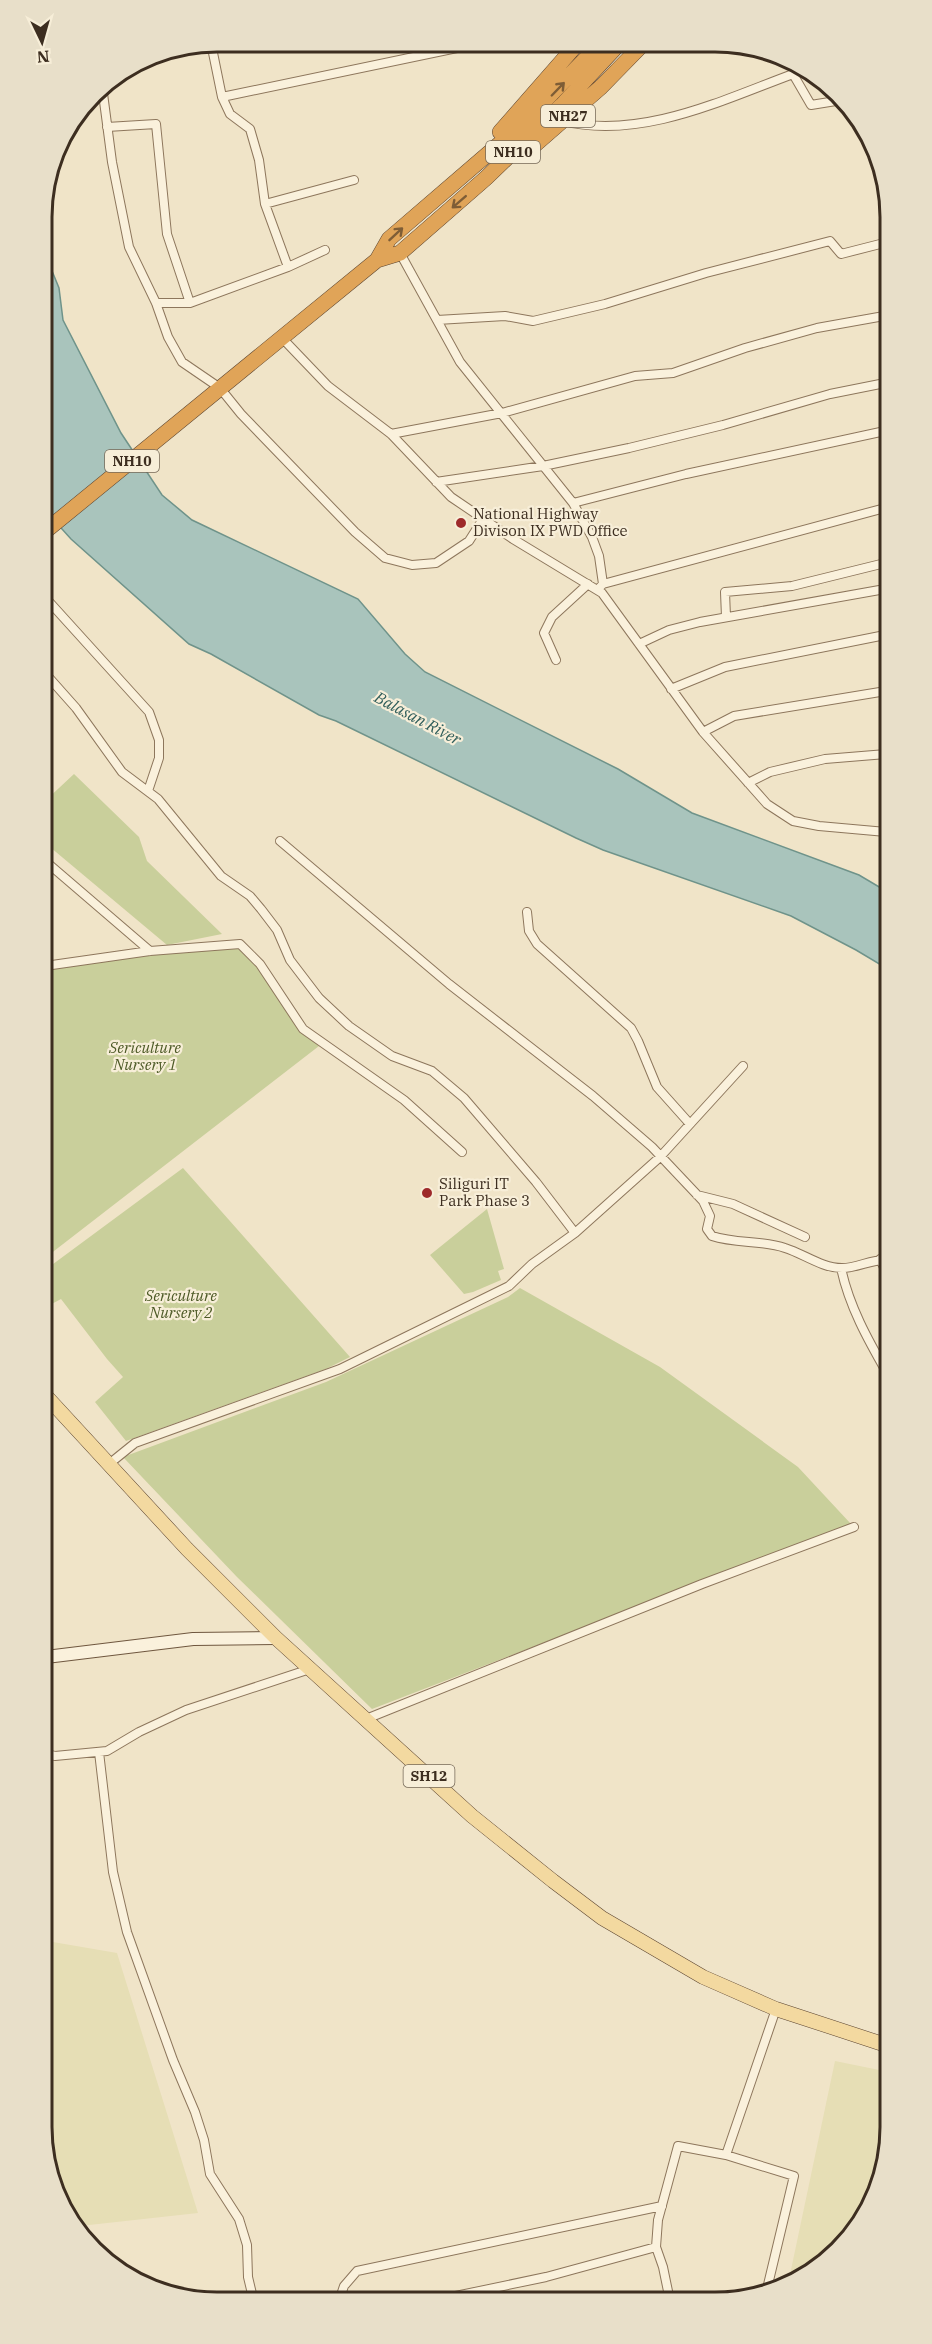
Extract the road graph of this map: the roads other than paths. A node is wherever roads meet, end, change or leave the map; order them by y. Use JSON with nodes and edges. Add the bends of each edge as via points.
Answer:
{"nodes":[{"id":1,"x":213,"y":52,"type":"edge"},
{"id":2,"x":438,"y":52,"type":"edge"},
{"id":3,"x":570,"y":52,"type":"edge"},
{"id":4,"x":596,"y":52,"type":"edge"},
{"id":5,"x":609,"y":52,"type":"edge"},
{"id":6,"x":635,"y":52,"type":"edge"},
{"id":7,"x":586,"y":70,"type":"junction"},
{"id":8,"x":222,"y":97,"type":"junction"},
{"id":9,"x":104,"y":99,"type":"edge"},
{"id":10,"x":831,"y":102,"type":"edge"},
{"id":11,"x":562,"y":121,"type":"junction"},
{"id":12,"x":107,"y":127,"type":"junction"},
{"id":13,"x":475,"y":167,"type":"junction"},
{"id":14,"x":486,"y":178,"type":"junction"},
{"id":15,"x":354,"y":180,"type":"dead end"},
{"id":16,"x":265,"y":204,"type":"junction"},
{"id":17,"x":880,"y":244,"type":"edge"},
{"id":18,"x":325,"y":250,"type":"dead end"},
{"id":19,"x":400,"y":253,"type":"junction"},
{"id":20,"x":377,"y":260,"type":"junction"},
{"id":21,"x":288,"y":267,"type":"junction"},
{"id":22,"x":156,"y":303,"type":"junction"},
{"id":23,"x":190,"y":303,"type":"junction"},
{"id":24,"x":880,"y":317,"type":"edge"},
{"id":25,"x":437,"y":320,"type":"junction"},
{"id":26,"x":283,"y":339,"type":"junction"},
{"id":27,"x":880,"y":383,"type":"edge"},
{"id":28,"x":220,"y":388,"type":"junction"},
{"id":29,"x":502,"y":413,"type":"junction"},
{"id":30,"x":880,"y":432,"type":"edge"},
{"id":31,"x":391,"y":434,"type":"junction"},
{"id":32,"x":543,"y":466,"type":"junction"},
{"id":33,"x":436,"y":482,"type":"junction"},
{"id":34,"x":573,"y":503,"type":"junction"},
{"id":35,"x":880,"y":509,"type":"edge"},
{"id":36,"x":483,"y":519,"type":"junction"},
{"id":37,"x":53,"y":525,"type":"edge"},
{"id":38,"x":880,"y":564,"type":"edge"},
{"id":39,"x":588,"y":584,"type":"junction"},
{"id":40,"x":601,"y":587,"type":"junction"},
{"id":41,"x":880,"y":590,"type":"edge"},
{"id":42,"x":53,"y":605,"type":"edge"},
{"id":43,"x":726,"y":617,"type":"junction"},
{"id":44,"x":880,"y":636,"type":"edge"},
{"id":45,"x":639,"y":644,"type":"junction"},
{"id":46,"x":556,"y":660,"type":"dead end"},
{"id":47,"x":53,"y":682,"type":"edge"},
{"id":48,"x":671,"y":689,"type":"junction"},
{"id":49,"x":880,"y":692,"type":"edge"},
{"id":50,"x":703,"y":732,"type":"junction"},
{"id":51,"x":880,"y":755,"type":"edge"},
{"id":52,"x":748,"y":783,"type":"junction"},
{"id":53,"x":148,"y":791,"type":"junction"},
{"id":54,"x":880,"y":831,"type":"edge"},
{"id":55,"x":280,"y":841,"type":"dead end"},
{"id":56,"x":53,"y":868,"type":"edge"},
{"id":57,"x":527,"y":912,"type":"dead end"},
{"id":58,"x":150,"y":951,"type":"junction"},
{"id":59,"x":53,"y":965,"type":"edge"},
{"id":60,"x":743,"y":1066,"type":"dead end"},
{"id":61,"x":690,"y":1124,"type":"junction"},
{"id":62,"x":462,"y":1152,"type":"dead end"},
{"id":63,"x":660,"y":1156,"type":"junction"},
{"id":64,"x":697,"y":1195,"type":"junction"},
{"id":65,"x":575,"y":1233,"type":"junction"},
{"id":66,"x":805,"y":1237,"type":"dead end"},
{"id":67,"x":879,"y":1261,"type":"edge"},
{"id":68,"x":841,"y":1268,"type":"junction"},
{"id":69,"x":879,"y":1359,"type":"edge"},
{"id":70,"x":53,"y":1404,"type":"edge"},
{"id":71,"x":109,"y":1464,"type":"junction"},
{"id":72,"x":854,"y":1527,"type":"dead end"},
{"id":73,"x":276,"y":1638,"type":"junction"},
{"id":74,"x":53,"y":1656,"type":"edge"},
{"id":75,"x":310,"y":1669,"type":"junction"},
{"id":76,"x":366,"y":1719,"type":"junction"},
{"id":77,"x":99,"y":1752,"type":"junction"},
{"id":78,"x":53,"y":1756,"type":"edge"},
{"id":79,"x":776,"y":2009,"type":"junction"},
{"id":80,"x":879,"y":2043,"type":"edge"},
{"id":81,"x":726,"y":2155,"type":"junction"},
{"id":82,"x":662,"y":2206,"type":"junction"},
{"id":83,"x":656,"y":2247,"type":"junction"},
{"id":84,"x":769,"y":2282,"type":"edge"},
{"id":85,"x":252,"y":2292,"type":"edge"},
{"id":86,"x":342,"y":2292,"type":"edge"},
{"id":87,"x":475,"y":2292,"type":"edge"},
{"id":88,"x":668,"y":2292,"type":"edge"}],
"edges":[{"from":1,"to":8,"type":"street"},
{"from":2,"to":8,"type":"street"},
{"from":3,"to":13,"type":"highway","number":"NH27","via":[[474,161]]},
{"from":4,"to":7,"type":"highway","number":"NH10"},
{"from":5,"to":7,"type":"highway","number":"NH10"},
{"from":6,"to":11,"type":"highway","number":"NH27"},
{"from":13,"to":7,"type":"highway","number":"NH10","one_way":true},
{"from":7,"to":14,"type":"highway","number":"NH10"},
{"from":8,"to":16,"type":"street","via":[[230,114],[250,129]]},
{"from":9,"to":12,"type":"street"},
{"from":10,"to":11,"type":"street","via":[[811,105],[793,74],[642,123],[600,127]]},
{"from":11,"to":14,"type":"highway","number":"NH27","via":[[492,178]]},
{"from":12,"to":22,"type":"street","via":[[129,247]]},
{"from":12,"to":23,"type":"street","via":[[156,124],[167,234]]},
{"from":20,"to":13,"type":"highway","number":"NH10","one_way":true,"via":[[389,239]]},
{"from":14,"to":19,"type":"highway","number":"NH10","one_way":true},
{"from":15,"to":16,"type":"street"},
{"from":16,"to":21,"type":"street"},
{"from":17,"to":25,"type":"street","via":[[841,254],[830,241],[533,321],[505,316]]},
{"from":18,"to":21,"type":"street"},
{"from":19,"to":20,"type":"highway","number":"NH10"},
{"from":19,"to":25,"type":"street"},
{"from":20,"to":26,"type":"highway","number":"NH10"},
{"from":21,"to":23,"type":"street"},
{"from":22,"to":23,"type":"street"},
{"from":22,"to":28,"type":"street","via":[[182,362]]},
{"from":24,"to":29,"type":"street","via":[[817,328],[673,373],[635,376]]},
{"from":25,"to":29,"type":"street","via":[[460,362]]},
{"from":26,"to":28,"type":"highway","number":"NH10"},
{"from":26,"to":31,"type":"street","via":[[328,386]]},
{"from":27,"to":32,"type":"street","via":[[723,425]]},
{"from":28,"to":36,"type":"street","via":[[355,532],[385,558],[412,565],[436,563],[468,542]]},
{"from":28,"to":37,"type":"highway","number":"NH10"},
{"from":29,"to":31,"type":"street"},
{"from":29,"to":32,"type":"street"},
{"from":30,"to":34,"type":"street"},
{"from":31,"to":33,"type":"street"},
{"from":32,"to":33,"type":"street"},
{"from":32,"to":34,"type":"street"},
{"from":33,"to":36,"type":"street"},
{"from":34,"to":40,"type":"street","via":[[599,556]]},
{"from":35,"to":40,"type":"street"},
{"from":36,"to":39,"type":"street"},
{"from":38,"to":43,"type":"street","via":[[792,586],[725,592]]},
{"from":39,"to":40,"type":"street"},
{"from":39,"to":46,"type":"street","via":[[552,617],[544,633]]},
{"from":40,"to":45,"type":"street"},
{"from":41,"to":43,"type":"street"},
{"from":42,"to":53,"type":"street","via":[[149,712],[159,740],[159,758]]},
{"from":43,"to":45,"type":"street","via":[[669,630]]},
{"from":44,"to":48,"type":"street","via":[[725,667]]},
{"from":45,"to":48,"type":"street"},
{"from":47,"to":53,"type":"street","via":[[122,772]]},
{"from":48,"to":50,"type":"street"},
{"from":49,"to":50,"type":"street","via":[[734,716]]},
{"from":50,"to":52,"type":"street"},
{"from":51,"to":52,"type":"street","via":[[825,759],[770,772]]},
{"from":52,"to":54,"type":"street","via":[[766,804],[793,821]]},
{"from":53,"to":65,"type":"street","via":[[221,876],[250,896],[261,909],[277,930],[290,960],[319,998],[348,1026],[392,1056],[432,1071],[464,1098]]},
{"from":55,"to":63,"type":"street","via":[[449,984],[593,1096]]},
{"from":56,"to":58,"type":"street"},
{"from":57,"to":61,"type":"street","via":[[531,938],[631,1028],[657,1087]]},
{"from":58,"to":59,"type":"street"},
{"from":58,"to":62,"type":"street","via":[[243,945],[303,1029],[404,1100]]},
{"from":60,"to":61,"type":"street"},
{"from":61,"to":63,"type":"street"},
{"from":63,"to":64,"type":"street"},
{"from":63,"to":65,"type":"street"},
{"from":64,"to":66,"type":"street","via":[[733,1204]]},
{"from":64,"to":68,"type":"street","via":[[710,1216],[707,1229],[712,1236],[784,1247]]},
{"from":65,"to":71,"type":"street","via":[[497,1292],[340,1369],[135,1443]]},
{"from":67,"to":68,"type":"street"},
{"from":68,"to":69,"type":"street","via":[[866,1338]]},
{"from":70,"to":71,"type":"main road","number":"SH12"},
{"from":71,"to":73,"type":"main road","number":"SH12"},
{"from":72,"to":76,"type":"street"},
{"from":73,"to":74,"type":"street","via":[[193,1639]]},
{"from":73,"to":75,"type":"main road","number":"SH12"},
{"from":75,"to":76,"type":"main road","number":"SH12"},
{"from":75,"to":77,"type":"street","via":[[186,1710]]},
{"from":76,"to":79,"type":"main road","number":"SH12","via":[[472,1816],[602,1918],[703,1977]]},
{"from":77,"to":78,"type":"street"},
{"from":77,"to":85,"type":"street","via":[[113,1872],[127,1932],[195,2112],[210,2175],[240,2219]]},
{"from":79,"to":80,"type":"main road","number":"SH12"},
{"from":79,"to":81,"type":"street"},
{"from":81,"to":82,"type":"street","via":[[678,2146]]},
{"from":81,"to":84,"type":"street","via":[[794,2176]]},
{"from":82,"to":83,"type":"street"},
{"from":82,"to":86,"type":"street","via":[[357,2271]]},
{"from":83,"to":87,"type":"street"},
{"from":83,"to":88,"type":"street"}]}
